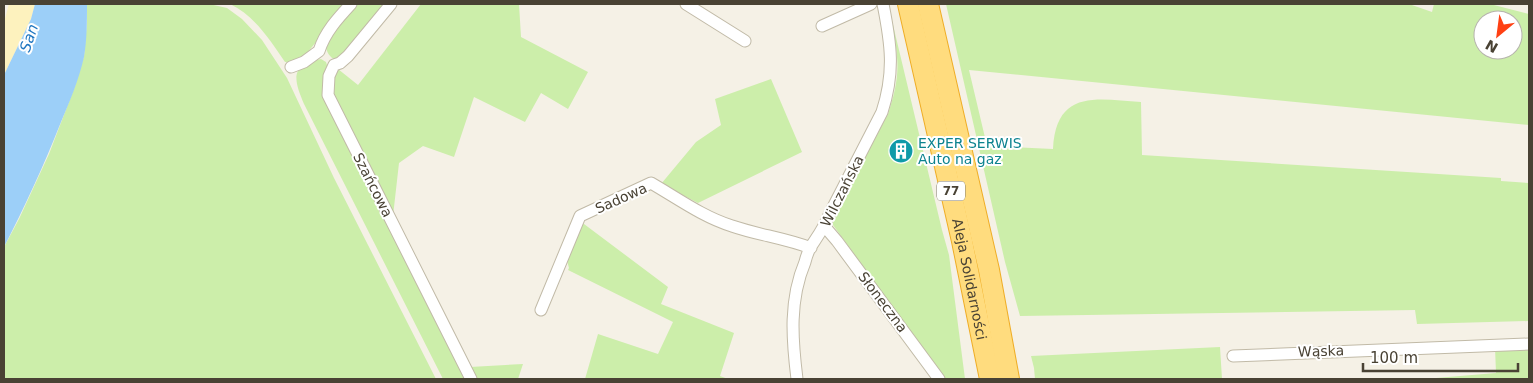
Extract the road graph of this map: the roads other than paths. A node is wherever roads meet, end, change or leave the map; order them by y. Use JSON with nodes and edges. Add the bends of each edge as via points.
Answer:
{"nodes":[{"id":1,"x":351,"y":4,"type":"edge"},
{"id":2,"x":391,"y":4,"type":"edge"},
{"id":3,"x":686,"y":4,"type":"edge"},
{"id":4,"x":871,"y":4,"type":"edge"},
{"id":5,"x":883,"y":4,"type":"edge"},
{"id":6,"x":908,"y":4,"type":"edge"},
{"id":7,"x":928,"y":4,"type":"edge"},
{"id":8,"x":822,"y":26,"type":"dead end"},
{"id":9,"x":745,"y":42,"type":"dead end"},
{"id":10,"x":319,"y":51,"type":"junction"},
{"id":11,"x":334,"y":65,"type":"junction"},
{"id":12,"x":291,"y":67,"type":"dead end"},
{"id":13,"x":824,"y":227,"type":"junction"},
{"id":14,"x":811,"y":248,"type":"junction"},
{"id":15,"x":541,"y":310,"type":"dead end"},
{"id":16,"x":1529,"y":344,"type":"edge"},
{"id":17,"x":1234,"y":356,"type":"dead end"},
{"id":18,"x":471,"y":379,"type":"edge"},
{"id":19,"x":797,"y":379,"type":"edge"},
{"id":20,"x":939,"y":379,"type":"edge"},
{"id":21,"x":990,"y":379,"type":"edge"},
{"id":22,"x":1009,"y":379,"type":"edge"}],
"edges":[{"from":1,"to":10,"type":"street","via":[[331,27]]},
{"from":2,"to":11,"type":"street","via":[[348,56]]},
{"from":3,"to":9,"type":"street"},
{"from":4,"to":8,"type":"street"},
{"from":5,"to":13,"type":"street","name":"WiIczańska","via":[[891,54],[888,94]]},
{"from":6,"to":21,"type":"highway","name":"Aleja Solidarności","number":"77"},
{"from":7,"to":22,"type":"highway","name":"Aleja Solidarności","number":"77","via":[[989,270]]},
{"from":10,"to":11,"type":"street"},
{"from":10,"to":12,"type":"street"},
{"from":11,"to":18,"type":"street","name":"Szańcowa","via":[[328,95]]},
{"from":13,"to":14,"type":"street","name":"WiIczańska"},
{"from":13,"to":20,"type":"street","name":"Słoneczna"},
{"from":14,"to":15,"type":"street","name":"Sadowa","via":[[732,226],[650,183],[580,216]]},
{"from":14,"to":19,"type":"street","name":"WiIczańska","via":[[800,274],[792,311]]},
{"from":16,"to":17,"type":"street","name":"Wąska"}]}
